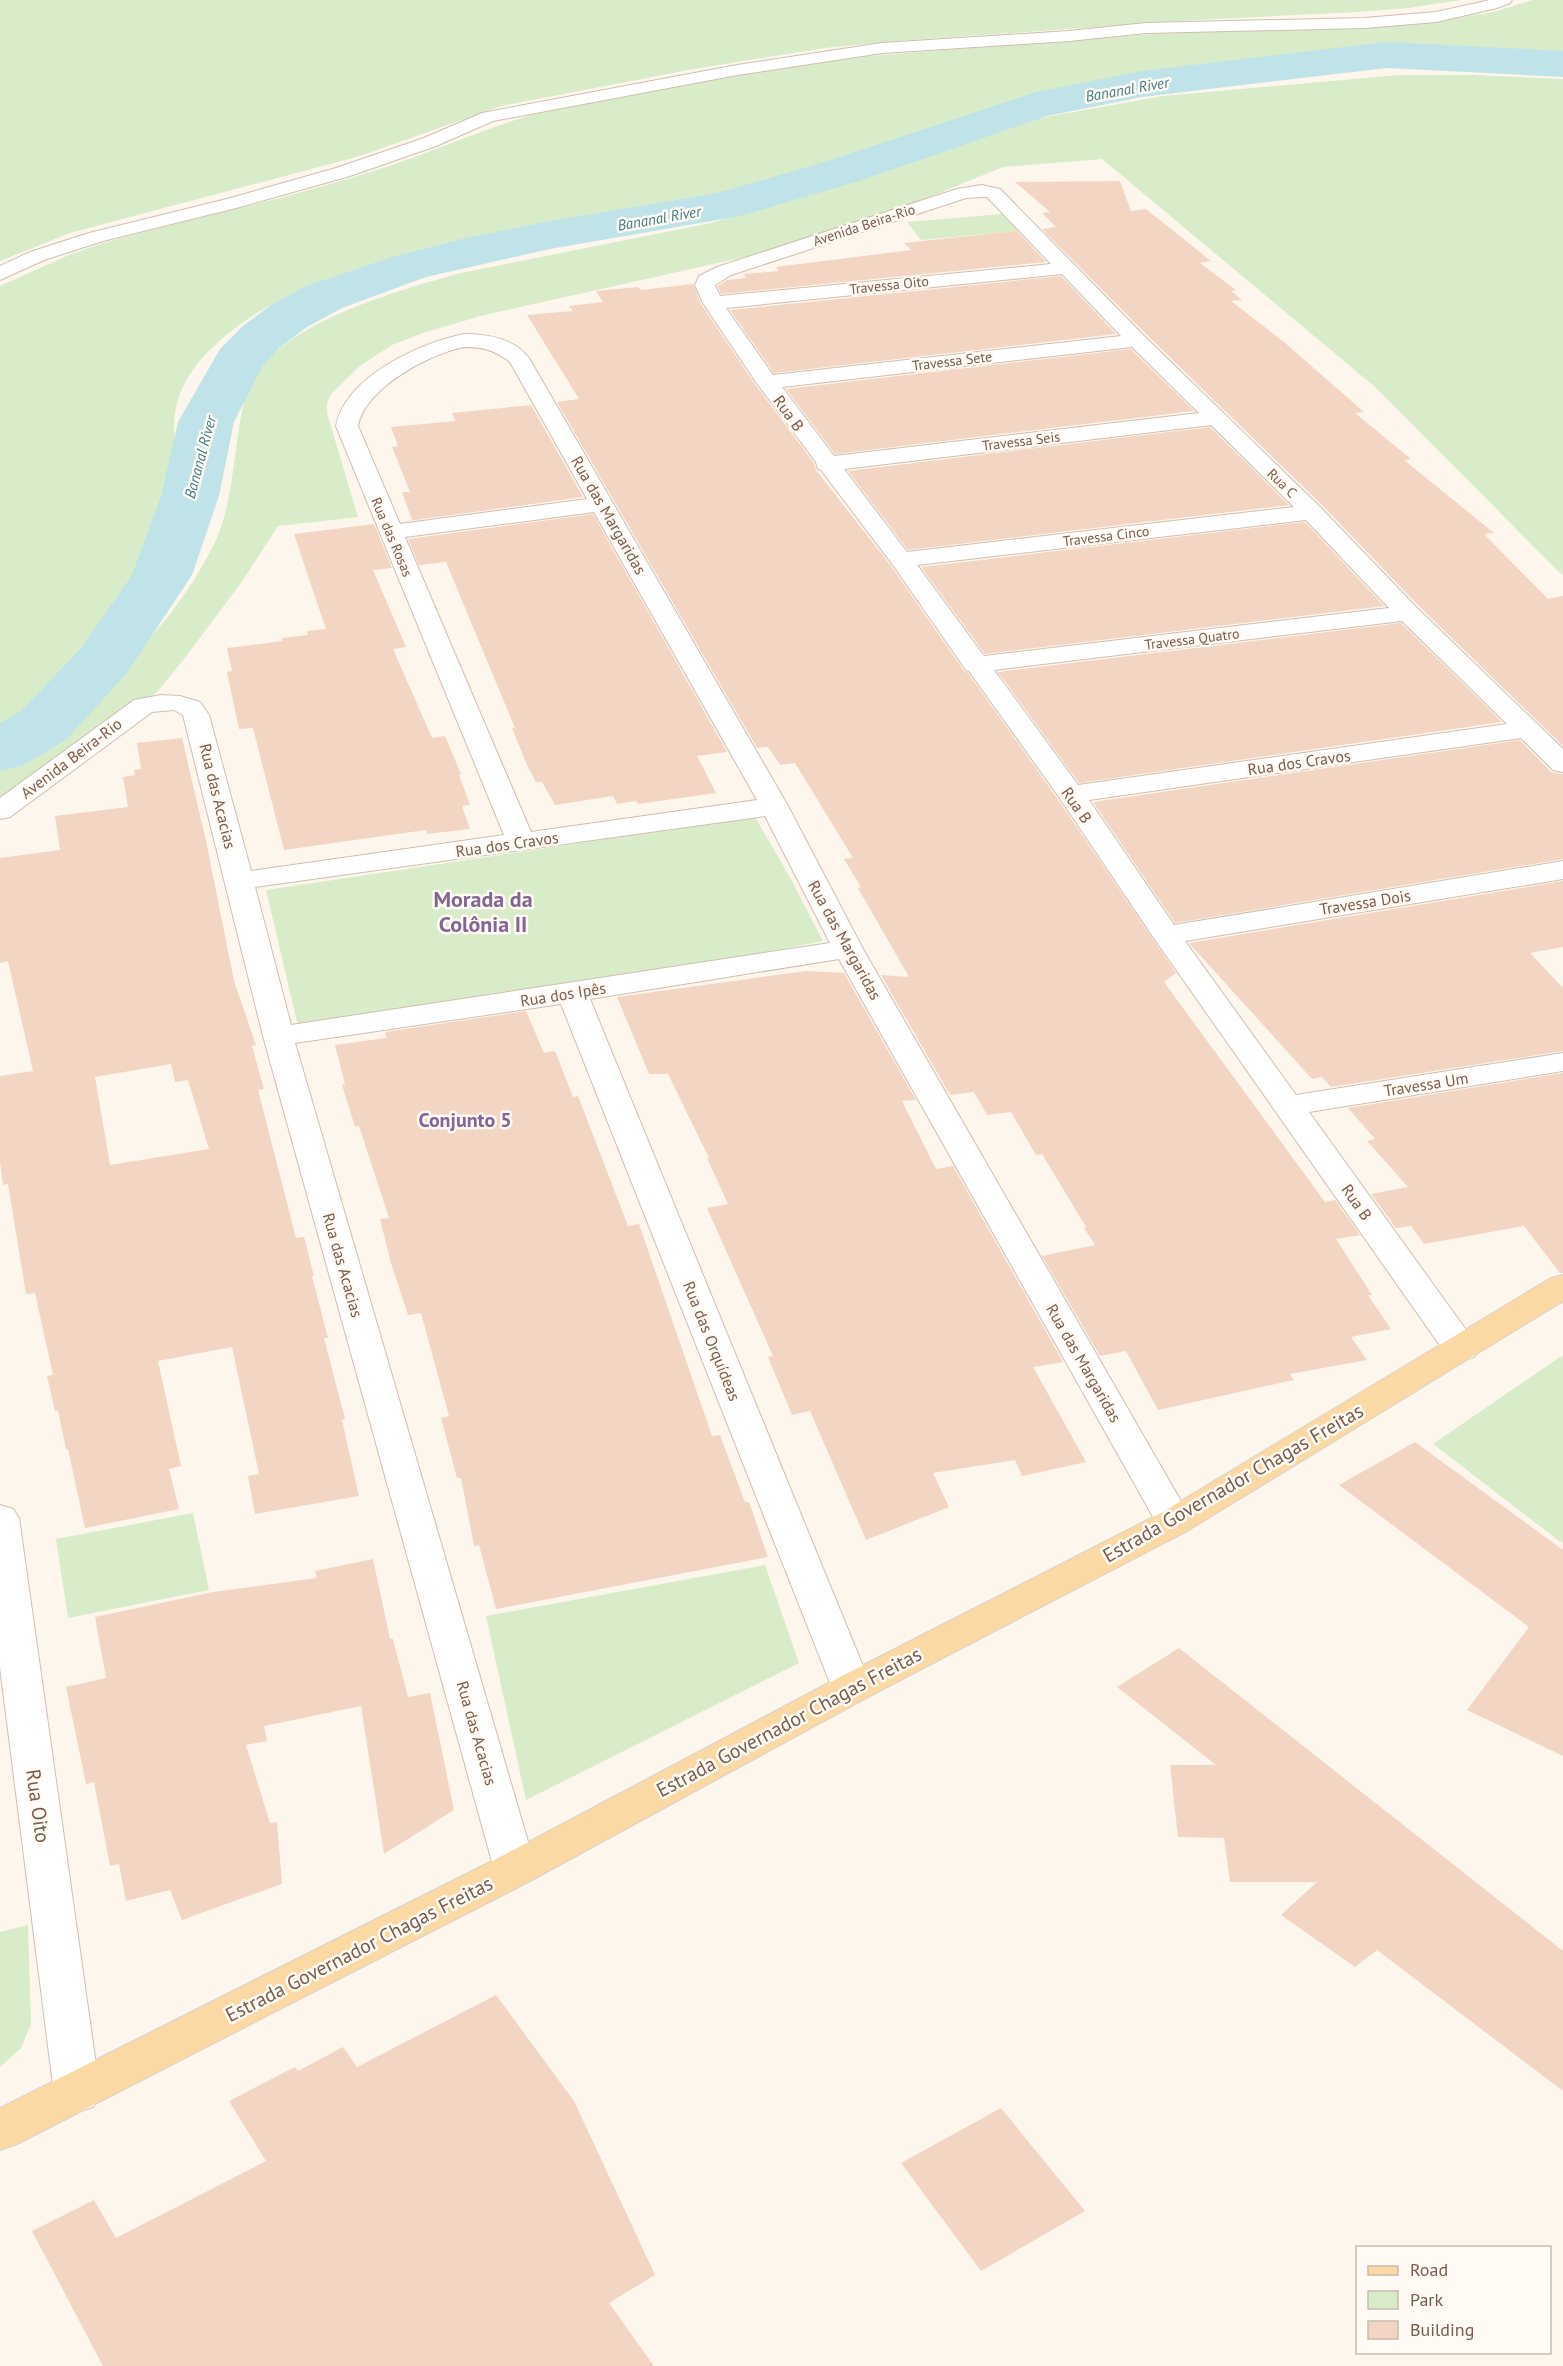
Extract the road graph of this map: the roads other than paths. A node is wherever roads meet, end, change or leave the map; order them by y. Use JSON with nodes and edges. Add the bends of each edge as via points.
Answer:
{"nodes":[{"id":1,"x":1504,"y":0,"type":"edge"},
{"id":2,"x":1002,"y":201,"type":"joint"},
{"id":3,"x":1066,"y":268,"type":"junction"},
{"id":4,"x":724,"y":270,"type":"joint"},
{"id":5,"x":0,"y":273,"type":"edge"},
{"id":6,"x":713,"y":303,"type":"junction"},
{"id":7,"x":1137,"y":340,"type":"junction"},
{"id":8,"x":519,"y":358,"type":"joint"},
{"id":9,"x":767,"y":382,"type":"junction"},
{"id":10,"x":1215,"y":418,"type":"junction"},
{"id":11,"x":826,"y":464,"type":"junction"},
{"id":12,"x":603,"y":504,"type":"junction"},
{"id":13,"x":1312,"y":512,"type":"junction"},
{"id":14,"x":390,"y":532,"type":"junction"},
{"id":15,"x":901,"y":560,"type":"junction"},
{"id":16,"x":1408,"y":612,"type":"junction"},
{"id":17,"x":975,"y":665,"type":"junction"},
{"id":18,"x":143,"y":706,"type":"joint"},
{"id":19,"x":1527,"y":729,"type":"junction"},
{"id":20,"x":1563,"y":764,"type":"edge"},
{"id":21,"x":1071,"y":794,"type":"junction"},
{"id":22,"x":774,"y":806,"type":"junction"},
{"id":23,"x":0,"y":811,"type":"edge"},
{"id":24,"x":521,"y":842,"type":"junction"},
{"id":25,"x":1563,"y":870,"type":"edge"},
{"id":26,"x":239,"y":881,"type":"junction"},
{"id":27,"x":1166,"y":935,"type":"junction"},
{"id":28,"x":848,"y":949,"type":"junction"},
{"id":29,"x":572,"y":993,"type":"junction"},
{"id":30,"x":278,"y":1036,"type":"junction"},
{"id":31,"x":1563,"y":1062,"type":"edge"},
{"id":32,"x":1288,"y":1106,"type":"junction"},
{"id":33,"x":1563,"y":1286,"type":"edge"},
{"id":34,"x":1461,"y":1349,"type":"junction"},
{"id":35,"x":0,"y":1518,"type":"edge"},
{"id":36,"x":1174,"y":1522,"type":"junction"},
{"id":37,"x":852,"y":1688,"type":"junction"},
{"id":38,"x":515,"y":1869,"type":"junction"},
{"id":39,"x":77,"y":2093,"type":"junction"},
{"id":40,"x":0,"y":2130,"type":"edge"}],
"edges":[{"from":1,"to":5,"type":"street","via":[[1436,17],[1405,20],[1146,28],[882,48],[737,70],[488,117],[343,172],[96,237]]},
{"from":2,"to":3,"type":"street","name":"Rua C"},
{"from":2,"to":4,"type":"street","name":"Avenida Beira-Rio","via":[[991,192],[964,193]]},
{"from":3,"to":6,"type":"street","name":"Travessa Oito"},
{"from":3,"to":7,"type":"street","name":"Rua C"},
{"from":4,"to":6,"type":"street","name":"Rua B","via":[[706,280]]},
{"from":6,"to":9,"type":"street","name":"Rua B"},
{"from":7,"to":9,"type":"street","name":"Travessa Sete"},
{"from":7,"to":10,"type":"street","name":"Rua C"},
{"from":8,"to":12,"type":"street","name":"Rua das Margaridas"},
{"from":8,"to":14,"type":"street","name":"Rua das Rosas","via":[[507,347],[485,342],[433,347],[390,372],[348,415],[350,436]]},
{"from":9,"to":11,"type":"street","name":"Rua B"},
{"from":10,"to":11,"type":"street","name":"Travessa Seis"},
{"from":10,"to":13,"type":"street","name":"Rua C"},
{"from":11,"to":15,"type":"street","name":"Rua B"},
{"from":12,"to":14,"type":"street"},
{"from":12,"to":22,"type":"street","name":"Rua das Margaridas"},
{"from":13,"to":15,"type":"street","name":"Travessa Cinco"},
{"from":13,"to":16,"type":"street","name":"Rua C"},
{"from":14,"to":24,"type":"street","name":"Rua das Rosas"},
{"from":15,"to":17,"type":"street","name":"Rua B"},
{"from":16,"to":17,"type":"street","name":"Travessa Quatro"},
{"from":16,"to":19,"type":"street","name":"Rua C"},
{"from":17,"to":21,"type":"street","name":"Rua B"},
{"from":18,"to":23,"type":"street","name":"Avenida Beira-Rio"},
{"from":18,"to":26,"type":"street","name":"Rua das Acacias","via":[[172,703],[194,711]]},
{"from":19,"to":20,"type":"street","name":"Rua C"},
{"from":19,"to":21,"type":"street","name":"Rua dos Cravos"},
{"from":21,"to":27,"type":"street","name":"Rua B"},
{"from":22,"to":24,"type":"street","name":"Rua dos Cravos"},
{"from":22,"to":28,"type":"street","name":"Rua das Margaridas"},
{"from":24,"to":26,"type":"street","name":"Rua dos Cravos"},
{"from":25,"to":27,"type":"street","name":"Travessa Dois"},
{"from":26,"to":30,"type":"street","name":"Rua das Acacias"},
{"from":27,"to":32,"type":"street","name":"Rua B"},
{"from":28,"to":29,"type":"street","name":"Rua dos Ipês"},
{"from":28,"to":36,"type":"street","name":"Rua das Margaridas"},
{"from":29,"to":30,"type":"street","name":"Rua dos Ipês"},
{"from":29,"to":37,"type":"street","name":"Rua das Orquídeas"},
{"from":30,"to":38,"type":"street","name":"Rua das Acacias"},
{"from":31,"to":32,"type":"street","name":"Travessa Um"},
{"from":32,"to":34,"type":"street","name":"Rua B"},
{"from":33,"to":34,"type":"main road","name":"Estrada Governador Chagas Freitas"},
{"from":34,"to":36,"type":"main road","name":"Estrada Governador Chagas Freitas"},
{"from":35,"to":39,"type":"street","name":"Rua Oito"},
{"from":36,"to":37,"type":"main road","name":"Estrada Governador Chagas Freitas"},
{"from":37,"to":38,"type":"main road","name":"Estrada Governador Chagas Freitas"},
{"from":38,"to":39,"type":"main road","name":"Estrada Governador Chagas Freitas"},
{"from":39,"to":40,"type":"main road","name":"Estrada Governador Chagas Freitas"}]}
